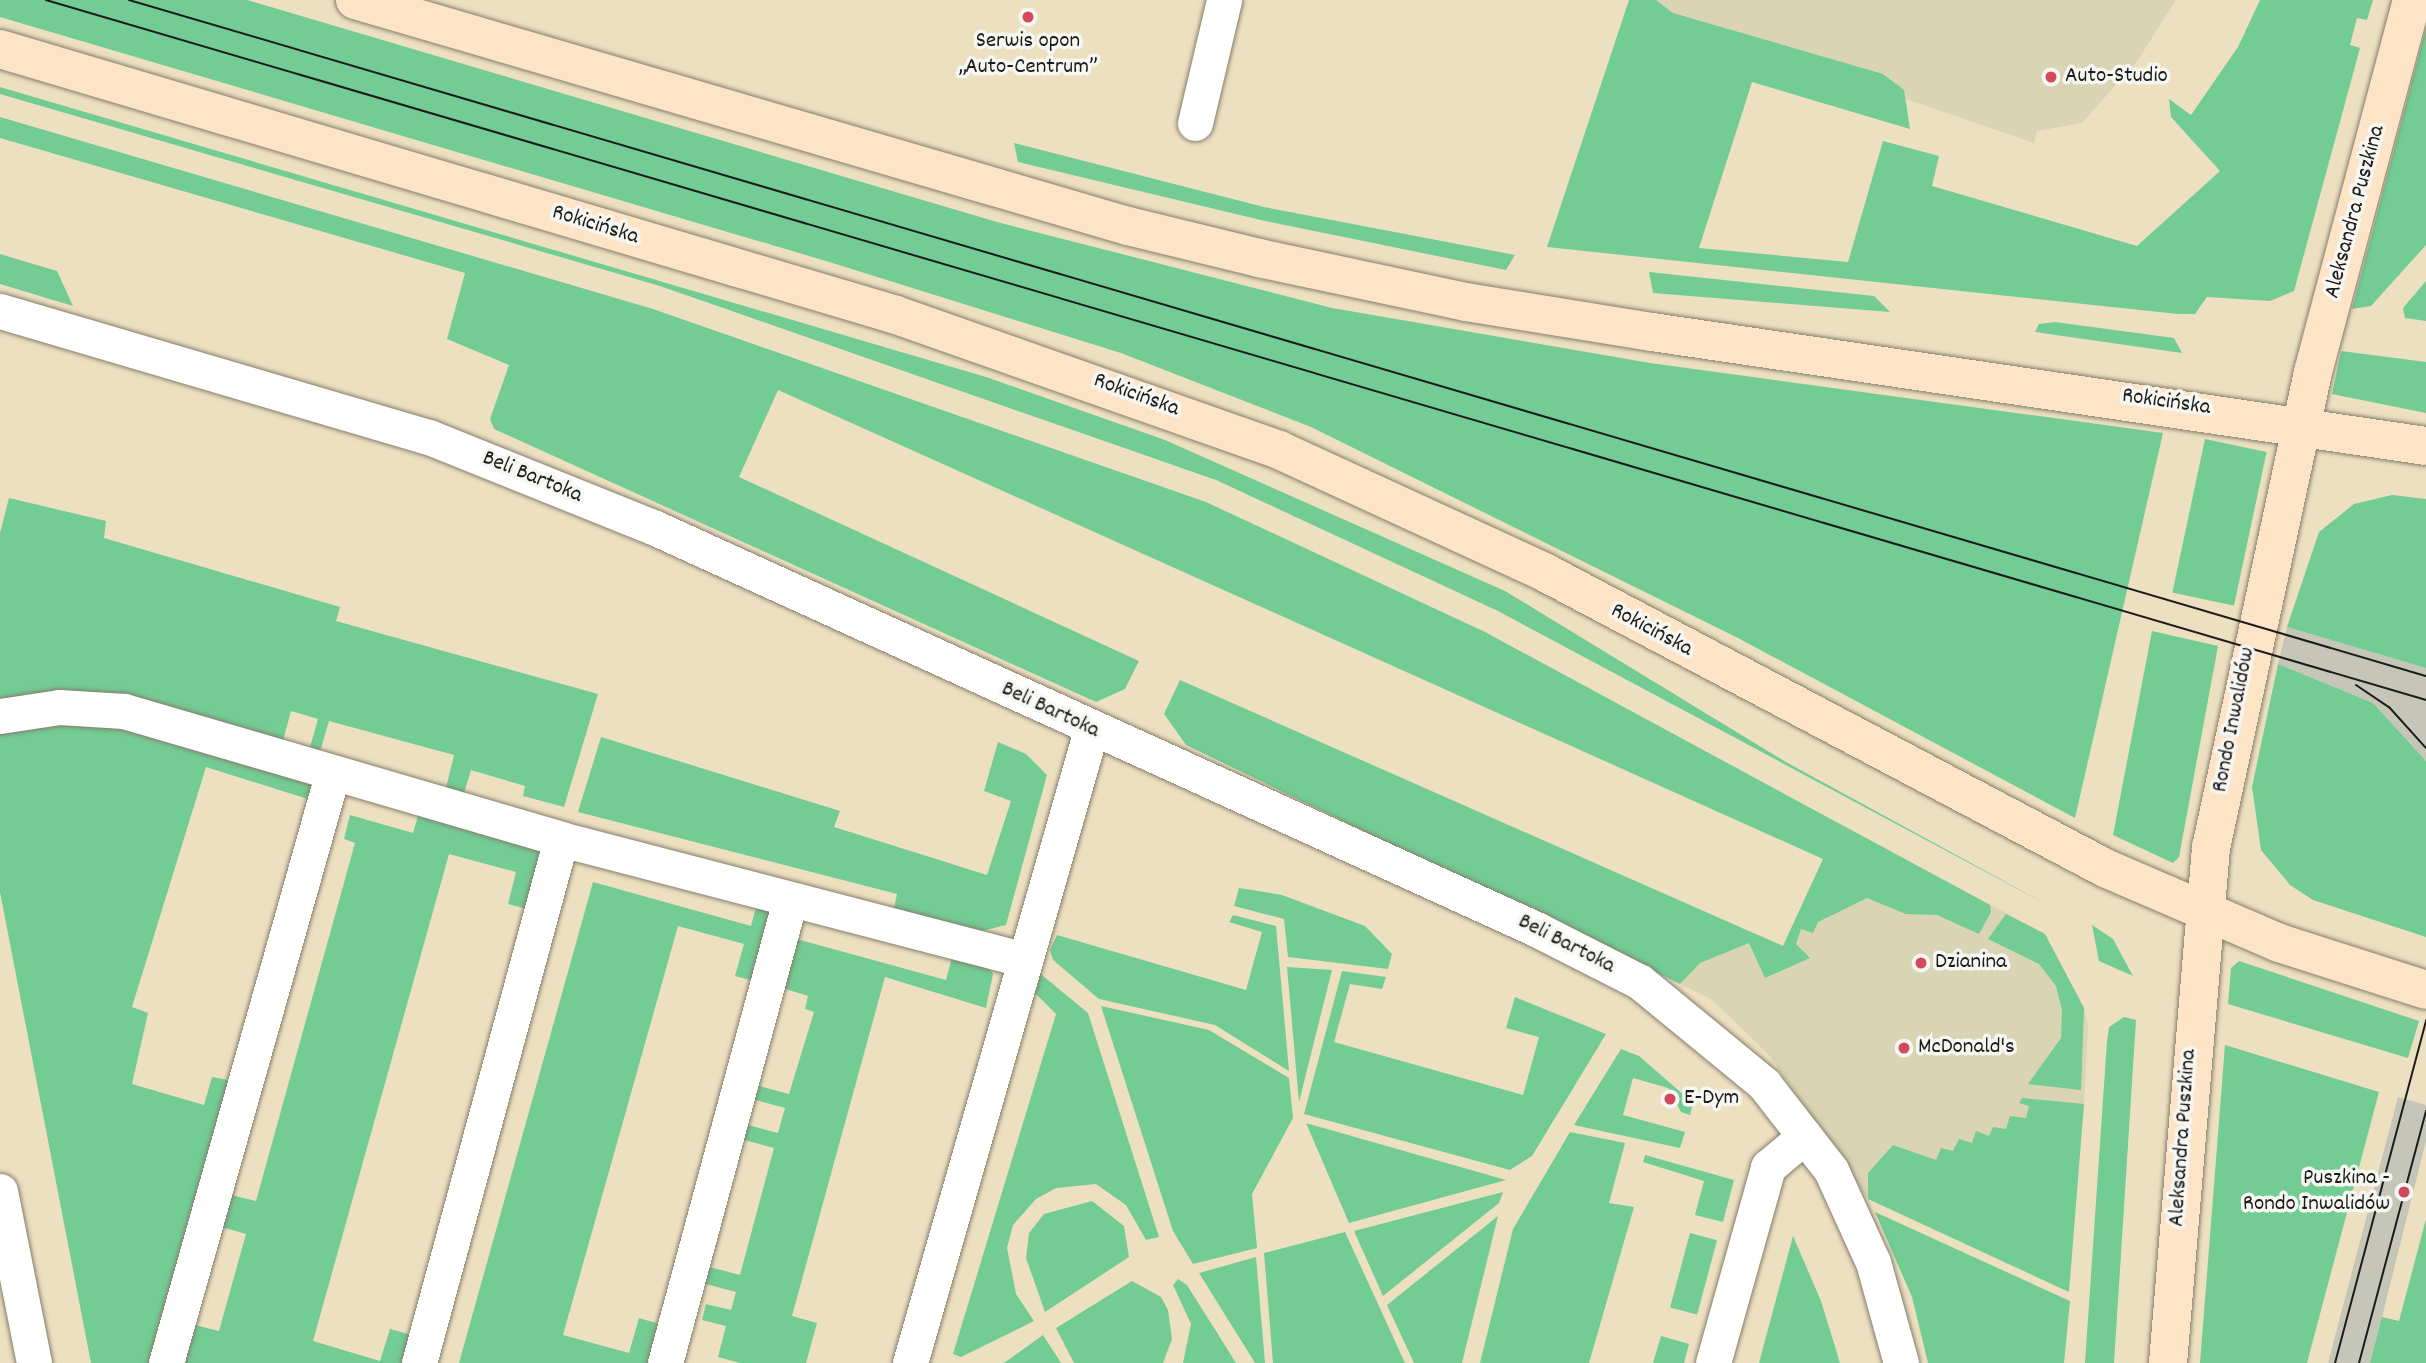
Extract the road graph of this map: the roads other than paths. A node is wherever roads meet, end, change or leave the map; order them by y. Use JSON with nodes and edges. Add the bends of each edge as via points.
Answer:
{"nodes":[{"id":1,"x":355,"y":0,"type":"edge"},
{"id":2,"x":1224,"y":0,"type":"edge"},
{"id":3,"x":2412,"y":0,"type":"edge"},
{"id":4,"x":0,"y":49,"type":"edge"},
{"id":5,"x":1195,"y":123,"type":"dead end"},
{"id":6,"x":1,"y":317,"type":"edge"},
{"id":7,"x":2302,"y":424,"type":"junction"},
{"id":8,"x":2426,"y":446,"type":"edge"},
{"id":9,"x":0,"y":716,"type":"edge"},
{"id":10,"x":1091,"y":730,"type":"junction"},
{"id":11,"x":332,"y":775,"type":"junction"},
{"id":12,"x":561,"y":839,"type":"junction"},
{"id":13,"x":790,"y":900,"type":"junction"},
{"id":14,"x":2204,"y":913,"type":"junction"},
{"id":15,"x":1021,"y":960,"type":"junction"},
{"id":16,"x":2426,"y":990,"type":"edge"},
{"id":17,"x":1805,"y":1136,"type":"junction"},
{"id":18,"x":0,"y":1191,"type":"edge"},
{"id":19,"x":34,"y":1363,"type":"edge"},
{"id":20,"x":166,"y":1363,"type":"edge"},
{"id":21,"x":419,"y":1363,"type":"edge"},
{"id":22,"x":665,"y":1363,"type":"edge"},
{"id":23,"x":911,"y":1363,"type":"edge"},
{"id":24,"x":1713,"y":1363,"type":"edge"},
{"id":25,"x":1900,"y":1363,"type":"edge"},
{"id":26,"x":2168,"y":1363,"type":"edge"}],
"edges":[{"from":1,"to":7,"type":"main road","name":"Rokicińska","via":[[1128,226],[1259,258],[1625,328]]},
{"from":2,"to":5,"type":"street"},
{"from":3,"to":7,"type":"main road","name":"Aleksandra Puszkina"},
{"from":4,"to":14,"type":"main road","name":"Rokicińska","via":[[896,315],[1279,450],[1546,573],[2052,841]]},
{"from":6,"to":10,"type":"street","name":"Beli Bartoka","via":[[429,437],[653,527]]},
{"from":7,"to":8,"type":"main road"},
{"from":7,"to":14,"type":"main road","name":"Rondo Inwalidów","via":[[2235,715]]},
{"from":9,"to":11,"type":"street","via":[[60,706],[124,711]]},
{"from":10,"to":15,"type":"street"},
{"from":10,"to":17,"type":"street","name":"Beli Bartoka","via":[[1538,930],[1640,982],[1764,1084]]},
{"from":11,"to":12,"type":"street"},
{"from":11,"to":20,"type":"street"},
{"from":12,"to":13,"type":"street"},
{"from":12,"to":21,"type":"street"},
{"from":13,"to":15,"type":"street"},
{"from":13,"to":22,"type":"street"},
{"from":14,"to":16,"type":"main road"},
{"from":14,"to":26,"type":"main road","name":"Aleksandra Puszkina"},
{"from":15,"to":23,"type":"street"},
{"from":17,"to":24,"type":"street","via":[[1768,1167]]},
{"from":17,"to":25,"type":"street","name":"Beli Bartoka","via":[[1831,1170],[1867,1249]]},
{"from":18,"to":19,"type":"street"}]}
